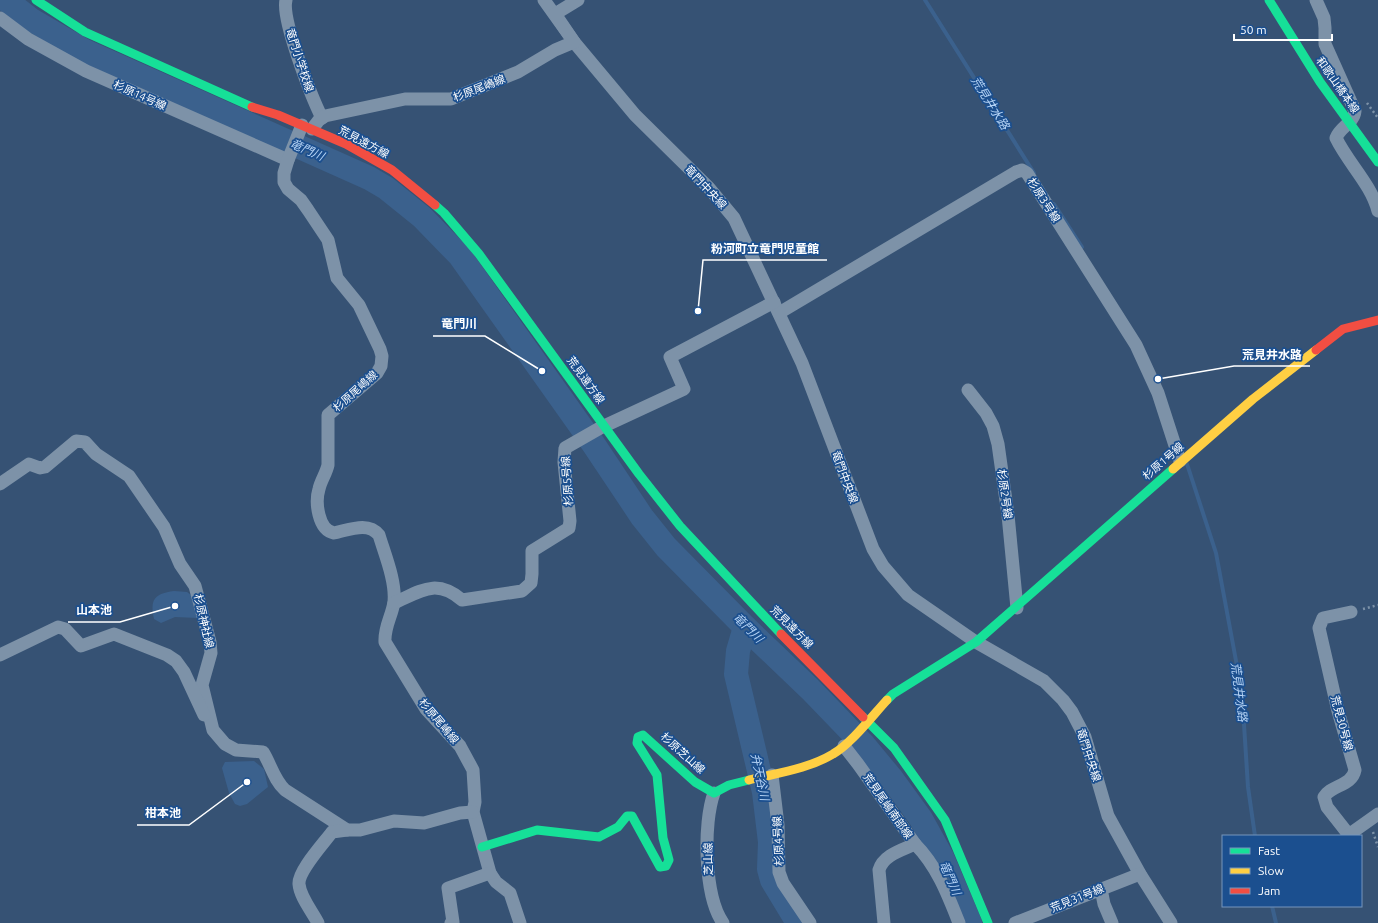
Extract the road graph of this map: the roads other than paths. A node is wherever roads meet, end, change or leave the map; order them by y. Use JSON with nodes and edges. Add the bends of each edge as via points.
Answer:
{"nodes":[{"id":1,"x":36,"y":0,"type":"edge"},
{"id":2,"x":286,"y":0,"type":"edge"},
{"id":3,"x":544,"y":0,"type":"edge"},
{"id":4,"x":578,"y":0,"type":"edge"},
{"id":5,"x":1269,"y":0,"type":"edge"},
{"id":6,"x":1316,"y":0,"type":"edge"},
{"id":7,"x":555,"y":14,"type":"junction"},
{"id":8,"x":0,"y":18,"type":"edge"},
{"id":9,"x":574,"y":42,"type":"junction"},
{"id":10,"x":322,"y":118,"type":"junction"},
{"id":11,"x":1349,"y":122,"type":"junction"},
{"id":12,"x":305,"y":128,"type":"junction"},
{"id":13,"x":288,"y":159,"type":"junction"},
{"id":14,"x":1378,"y":162,"type":"edge"},
{"id":15,"x":1378,"y":211,"type":"edge"},
{"id":16,"x":776,"y":308,"type":"junction"},
{"id":17,"x":1378,"y":320,"type":"edge"},
{"id":18,"x":968,"y":390,"type":"dead end"},
{"id":19,"x":602,"y":426,"type":"junction"},
{"id":20,"x":1183,"y":458,"type":"junction"},
{"id":21,"x":0,"y":484,"type":"edge"},
{"id":22,"x":394,"y":603,"type":"junction"},
{"id":23,"x":1017,"y":608,"type":"junction"},
{"id":24,"x":1351,"y":612,"type":"dead end"},
{"id":25,"x":976,"y":642,"type":"junction"},
{"id":26,"x":0,"y":654,"type":"edge"},
{"id":27,"x":865,"y":724,"type":"junction"},
{"id":28,"x":213,"y":730,"type":"junction"},
{"id":29,"x":845,"y":746,"type":"junction"},
{"id":30,"x":770,"y":776,"type":"junction"},
{"id":31,"x":714,"y":793,"type":"junction"},
{"id":32,"x":473,"y":812,"type":"junction"},
{"id":33,"x":1378,"y":814,"type":"edge"},
{"id":34,"x":347,"y":830,"type":"junction"},
{"id":35,"x":1348,"y":835,"type":"edge"},
{"id":36,"x":915,"y":844,"type":"junction"},
{"id":37,"x":482,"y":847,"type":"junction"},
{"id":38,"x":490,"y":873,"type":"junction"},
{"id":39,"x":1140,"y":874,"type":"junction"},
{"id":40,"x":1101,"y":889,"type":"junction"},
{"id":41,"x":318,"y":923,"type":"edge"},
{"id":42,"x":452,"y":923,"type":"edge"},
{"id":43,"x":520,"y":923,"type":"edge"},
{"id":44,"x":723,"y":923,"type":"edge"},
{"id":45,"x":810,"y":923,"type":"edge"},
{"id":46,"x":884,"y":923,"type":"edge"},
{"id":47,"x":959,"y":923,"type":"edge"},
{"id":48,"x":988,"y":923,"type":"edge"},
{"id":49,"x":1015,"y":923,"type":"edge"},
{"id":50,"x":1112,"y":923,"type":"edge"},
{"id":51,"x":1171,"y":923,"type":"edge"}],
"edges":[{"from":1,"to":12,"type":"street","name":"荒見遠方線","via":[[85,32]]},
{"from":2,"to":10,"type":"street","name":"竜門小学校線","via":[[286,13],[309,91]]},
{"from":3,"to":7,"type":"street"},
{"from":4,"to":7,"type":"street"},
{"from":5,"to":11,"type":"street","name":"和歌山橋本線","via":[[1320,82]]},
{"from":6,"to":11,"type":"street","via":[[1324,18],[1324,44],[1355,111]]},
{"from":7,"to":9,"type":"street","name":"竜門中央線"},
{"from":8,"to":13,"type":"street","name":"杉原14号線","via":[[28,39],[86,71]]},
{"from":9,"to":10,"type":"street","name":"杉原尾嶋線","via":[[518,72],[451,100],[405,98]]},
{"from":9,"to":16,"type":"street","name":"竜門中央線","via":[[634,114],[722,202],[734,218]]},
{"from":10,"to":12,"type":"street","name":"杉原尾嶋線"},
{"from":11,"to":14,"type":"street","name":"和歌山橋本線"},
{"from":11,"to":15,"type":"street","via":[[1339,131],[1336,138],[1375,200]]},
{"from":12,"to":13,"type":"street","name":"杉原尾嶋線"},
{"from":12,"to":19,"type":"street","name":"荒見遠方線","via":[[346,144],[392,170],[444,213],[479,254]]},
{"from":13,"to":22,"type":"street","name":"杉原尾嶋線","via":[[284,182],[301,200],[328,240],[337,278],[359,305],[382,356],[377,373],[328,415],[327,473],[318,489],[320,518],[329,532],[368,527],[374,529],[384,550]]},
{"from":16,"to":19,"type":"street","name":"杉原5号線","via":[[670,357],[684,389]]},
{"from":16,"to":20,"type":"street","name":"杉原3号線","via":[[1022,170],[1027,173],[1136,345]]},
{"from":16,"to":25,"type":"street","name":"竜門中央線","via":[[811,384],[850,491],[873,549],[883,566],[908,596]]},
{"from":17,"to":20,"type":"street","name":"杉原1号線","via":[[1343,329]]},
{"from":18,"to":23,"type":"street","name":"杉原2号線","via":[[986,412],[998,444]]},
{"from":19,"to":22,"type":"street","name":"杉原5号線","via":[[565,448],[569,528],[532,551],[530,583],[522,591],[462,600],[453,593],[435,587]]},
{"from":19,"to":27,"type":"street","name":"荒見遠方線","via":[[680,526]]},
{"from":20,"to":23,"type":"street","name":"杉原1号線"},
{"from":21,"to":28,"type":"street","name":"杉原神社線","via":[[29,464],[45,467],[76,442],[85,442],[96,454],[129,476],[164,527],[180,564],[195,586],[210,642],[211,653],[202,685]]},
{"from":22,"to":32,"type":"street","name":"杉原尾嶋線","via":[[384,632],[385,642],[426,709],[460,746],[472,770]]},
{"from":23,"to":25,"type":"street","name":"杉原1号線"},
{"from":24,"to":35,"type":"street","name":"荒見30号線","via":[[1323,618],[1319,628],[1355,770],[1351,779],[1326,793],[1324,797],[1327,807]]},
{"from":25,"to":27,"type":"street","via":[[893,694]]},
{"from":25,"to":39,"type":"street","name":"竜門中央線","via":[[1044,682],[1072,712],[1085,737],[1108,816]]},
{"from":26,"to":28,"type":"street","via":[[58,627],[66,629],[81,646],[108,635],[120,636],[176,661]]},
{"from":27,"to":29,"type":"street"},
{"from":27,"to":48,"type":"street","name":"荒見遠方線","via":[[894,748],[945,820]]},
{"from":28,"to":34,"type":"street","name":"杉原神社線","via":[[225,744],[236,750],[263,752],[270,762],[278,784]]},
{"from":29,"to":30,"type":"street","via":[[807,766]]},
{"from":29,"to":36,"type":"street","name":"荒見尾嶋南部線"},
{"from":30,"to":31,"type":"street","via":[[729,785]]},
{"from":30,"to":45,"type":"street","name":"杉原4号線","via":[[778,825],[780,872],[783,883]]},
{"from":31,"to":37,"type":"street","name":"杉原芝山線","via":[[695,782],[643,735],[638,737],[637,743],[657,775],[669,860],[666,866],[660,867],[632,816],[627,816],[618,827],[599,837],[537,830]]},
{"from":31,"to":44,"type":"street","name":"芝山線","via":[[709,808],[708,886],[712,903]]},
{"from":32,"to":34,"type":"street","via":[[424,823],[394,821],[360,830]]},
{"from":32,"to":37,"type":"street","name":"杉原尾嶋線"},
{"from":33,"to":35,"type":"street"},
{"from":34,"to":41,"type":"street","via":[[332,832],[301,874],[299,883],[302,893]]},
{"from":36,"to":46,"type":"street","name":"荒見尾嶋南部線","via":[[881,863],[879,870]]},
{"from":36,"to":47,"type":"street","via":[[926,856],[943,884]]},
{"from":37,"to":38,"type":"street","name":"杉原尾嶋線"},
{"from":38,"to":42,"type":"street","via":[[448,888]]},
{"from":38,"to":43,"type":"street","name":"杉原尾嶋線","via":[[496,882],[510,893]]},
{"from":39,"to":40,"type":"street","name":"荒見31号線"},
{"from":39,"to":51,"type":"street","name":"竜門中央線"},
{"from":40,"to":49,"type":"street","name":"荒見31号線"},
{"from":40,"to":50,"type":"street"}]}
